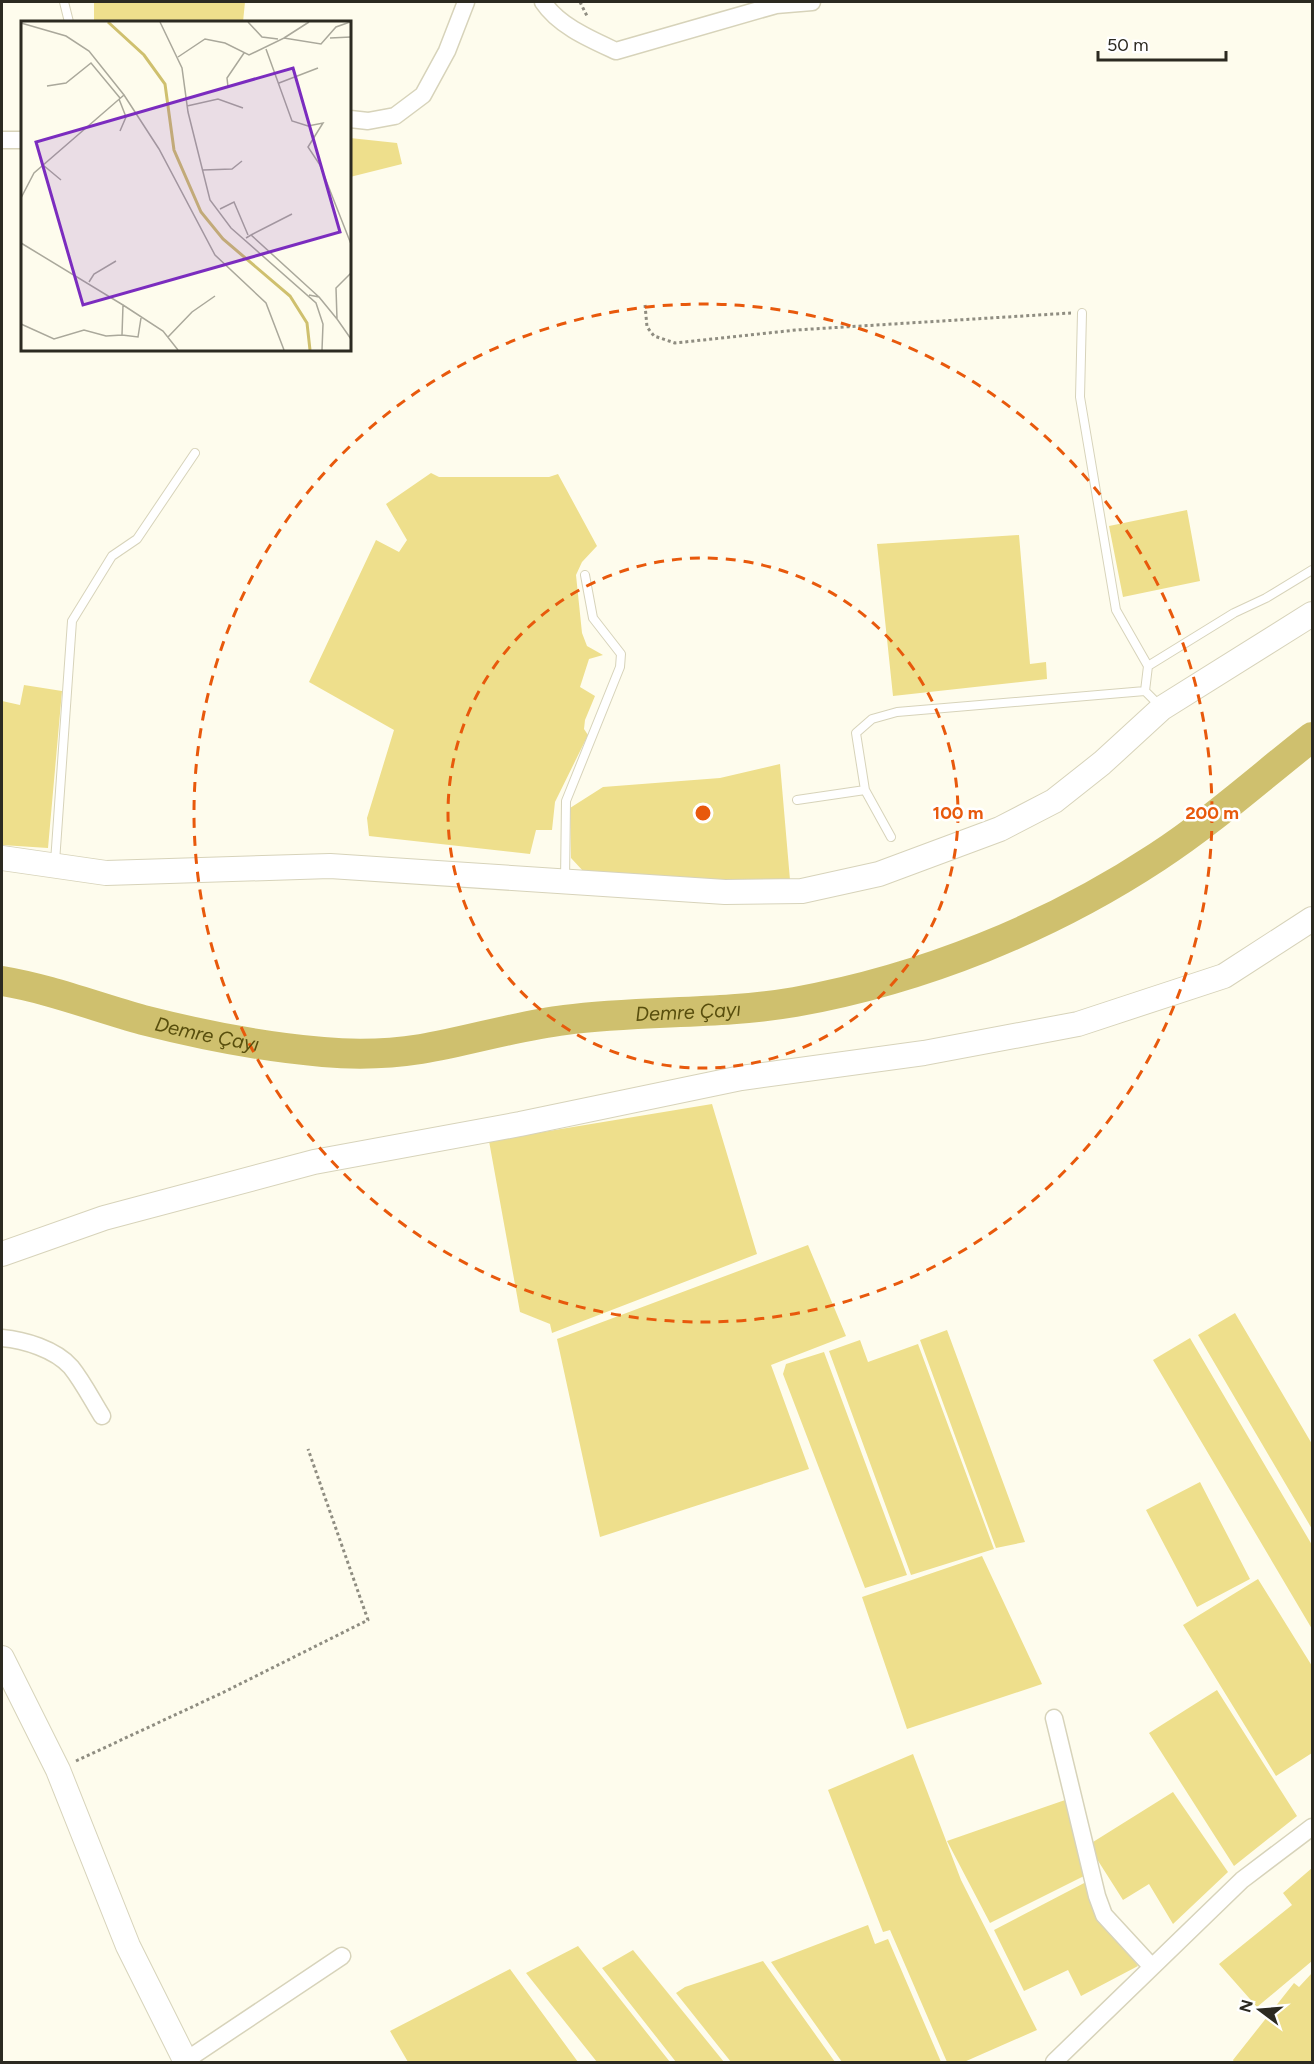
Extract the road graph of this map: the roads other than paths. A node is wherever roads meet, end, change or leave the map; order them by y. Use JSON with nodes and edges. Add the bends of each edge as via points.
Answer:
{"nodes":[{"id":1,"x":64,"y":2,"type":"edge"},
{"id":2,"x":466,"y":2,"type":"edge"},
{"id":3,"x":543,"y":2,"type":"edge"},
{"id":4,"x":812,"y":2,"type":"edge"},
{"id":5,"x":69,"y":21,"type":"edge"},
{"id":6,"x":351,"y":119,"type":"edge"},
{"id":7,"x":2,"y":140,"type":"edge"},
{"id":8,"x":21,"y":140,"type":"edge"},
{"id":9,"x":1082,"y":313,"type":"road end"},
{"id":10,"x":195,"y":453,"type":"dead end"},
{"id":11,"x":1312,"y":570,"type":"edge"},
{"id":12,"x":585,"y":575,"type":"dead end"},
{"id":13,"x":1312,"y":614,"type":"edge"},
{"id":14,"x":1148,"y":666,"type":"junction"},
{"id":15,"x":1144,"y":691,"type":"junction"},
{"id":16,"x":1162,"y":708,"type":"junction"},
{"id":17,"x":865,"y":790,"type":"junction"},
{"id":18,"x":797,"y":800,"type":"dead end"},
{"id":19,"x":891,"y":837,"type":"dead end"},
{"id":20,"x":2,"y":858,"type":"edge"},
{"id":21,"x":55,"y":866,"type":"junction"},
{"id":22,"x":566,"y":881,"type":"junction"},
{"id":23,"x":1312,"y":919,"type":"edge"},
{"id":24,"x":2,"y":1254,"type":"edge"},
{"id":25,"x":2,"y":1338,"type":"edge"},
{"id":26,"x":102,"y":1416,"type":"dead end"},
{"id":27,"x":2,"y":1658,"type":"edge"},
{"id":28,"x":1054,"y":1718,"type":"dead end"},
{"id":29,"x":1312,"y":1827,"type":"edge"},
{"id":30,"x":342,"y":1956,"type":"dead end"},
{"id":31,"x":1152,"y":1968,"type":"junction"},
{"id":32,"x":185,"y":2062,"type":"edge"},
{"id":33,"x":1054,"y":2062,"type":"edge"}],
"edges":[{"from":1,"to":5,"type":"lane"},
{"from":2,"to":6,"type":"street","via":[[447,51],[423,95],[395,116],[368,121]]},
{"from":3,"to":4,"type":"street","via":[[578,33],[616,51],[776,5]]},
{"from":7,"to":8,"type":"street"},
{"from":9,"to":14,"type":"lane","via":[[1080,396],[1116,610]]},
{"from":10,"to":21,"type":"lane","via":[[137,539],[112,556],[72,621]]},
{"from":11,"to":14,"type":"lane","via":[[1234,612]]},
{"from":12,"to":22,"type":"lane","via":[[593,618],[621,654],[620,667],[566,801]]},
{"from":13,"to":16,"type":"street"},
{"from":14,"to":15,"type":"lane"},
{"from":15,"to":16,"type":"lane"},
{"from":15,"to":17,"type":"lane","via":[[897,712],[872,719],[855,733]]},
{"from":16,"to":22,"type":"street","via":[[1054,801],[1000,829],[879,874],[802,891],[725,892]]},
{"from":17,"to":18,"type":"lane"},
{"from":17,"to":19,"type":"lane"},
{"from":20,"to":21,"type":"street"},
{"from":21,"to":22,"type":"street","via":[[106,873],[330,866]]},
{"from":23,"to":24,"type":"street","via":[[1224,976],[1078,1024],[924,1053],[741,1078],[314,1162],[104,1218]]},
{"from":25,"to":26,"type":"street","via":[[50,1351],[70,1366]]},
{"from":27,"to":32,"type":"street","via":[[58,1770],[128,1946]]},
{"from":28,"to":31,"type":"street","via":[[1104,1915]]},
{"from":29,"to":31,"type":"street","via":[[1242,1880]]},
{"from":30,"to":32,"type":"street"},
{"from":31,"to":33,"type":"street"}]}
